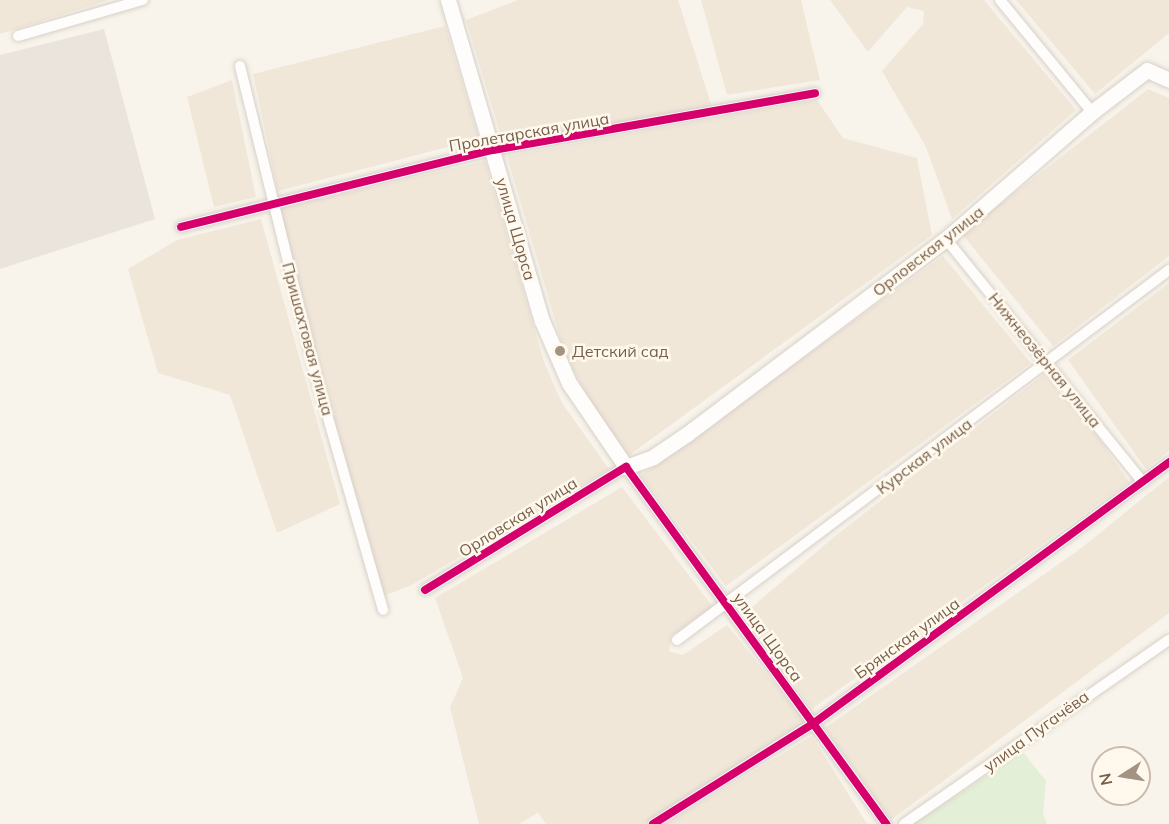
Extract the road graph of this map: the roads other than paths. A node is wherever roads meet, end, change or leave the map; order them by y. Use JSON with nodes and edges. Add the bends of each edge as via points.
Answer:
{"nodes":[{"id":1,"x":143,"y":0,"type":"edge"},
{"id":2,"x":448,"y":0,"type":"edge"},
{"id":3,"x":1000,"y":0,"type":"edge"},
{"id":4,"x":18,"y":36,"type":"dead end"},
{"id":5,"x":240,"y":66,"type":"dead end"},
{"id":6,"x":1169,"y":80,"type":"edge"},
{"id":7,"x":815,"y":93,"type":"dead end"},
{"id":8,"x":1092,"y":112,"type":"junction"},
{"id":9,"x":494,"y":150,"type":"junction"},
{"id":10,"x":274,"y":205,"type":"junction"},
{"id":11,"x":181,"y":227,"type":"dead end"},
{"id":12,"x":946,"y":238,"type":"junction"},
{"id":13,"x":1169,"y":270,"type":"edge"},
{"id":14,"x":1048,"y":363,"type":"junction"},
{"id":15,"x":1169,"y":462,"type":"edge"},
{"id":16,"x":626,"y":467,"type":"junction"},
{"id":17,"x":1143,"y":482,"type":"junction"},
{"id":18,"x":425,"y":590,"type":"dead end"},
{"id":19,"x":727,"y":604,"type":"junction"},
{"id":20,"x":383,"y":610,"type":"dead end"},
{"id":21,"x":677,"y":640,"type":"dead end"},
{"id":22,"x":1169,"y":640,"type":"edge"},
{"id":23,"x":814,"y":723,"type":"junction"},
{"id":24,"x":653,"y":824,"type":"edge"},
{"id":25,"x":886,"y":824,"type":"edge"},
{"id":26,"x":904,"y":824,"type":"edge"}],
"edges":[{"from":1,"to":4,"type":"street"},
{"from":2,"to":9,"type":"main road","name":"улица Щорса"},
{"from":3,"to":8,"type":"street"},
{"from":5,"to":10,"type":"street","name":"Пришахтовая улица"},
{"from":6,"to":8,"type":"main road","name":"Орловская улица","via":[[1147,70]]},
{"from":7,"to":9,"type":"street","name":"Пролетарская улица"},
{"from":8,"to":12,"type":"main road","name":"Орловская улица"},
{"from":9,"to":10,"type":"street","name":"Пролетарская улица"},
{"from":9,"to":16,"type":"main road","name":"улица Щорса","via":[[554,353]]},
{"from":10,"to":11,"type":"street","name":"Пролетарская улица"},
{"from":10,"to":20,"type":"street","name":"Пришахтовая улица","via":[[318,383]]},
{"from":12,"to":14,"type":"street","name":"Нижнеозёрная улица"},
{"from":12,"to":16,"type":"main road","name":"Орловская улица","via":[[687,434],[653,457]]},
{"from":13,"to":14,"type":"street","name":"Курская улица"},
{"from":14,"to":17,"type":"street","name":"Нижнеозёрная улица"},
{"from":14,"to":19,"type":"street","name":"Курская улица"},
{"from":15,"to":17,"type":"street","name":"Брянская улица"},
{"from":16,"to":18,"type":"street","name":"Орловская улица"},
{"from":16,"to":19,"type":"street","name":"улица Щорса"},
{"from":17,"to":23,"type":"street","name":"Брянская улица"},
{"from":19,"to":21,"type":"street","name":"Курская улица"},
{"from":19,"to":23,"type":"street","name":"улица Щорса"},
{"from":22,"to":26,"type":"street","name":"улица Пугачёва"},
{"from":23,"to":24,"type":"street","name":"Брянская улица"},
{"from":23,"to":25,"type":"street","name":"улица Щорса"}]}
